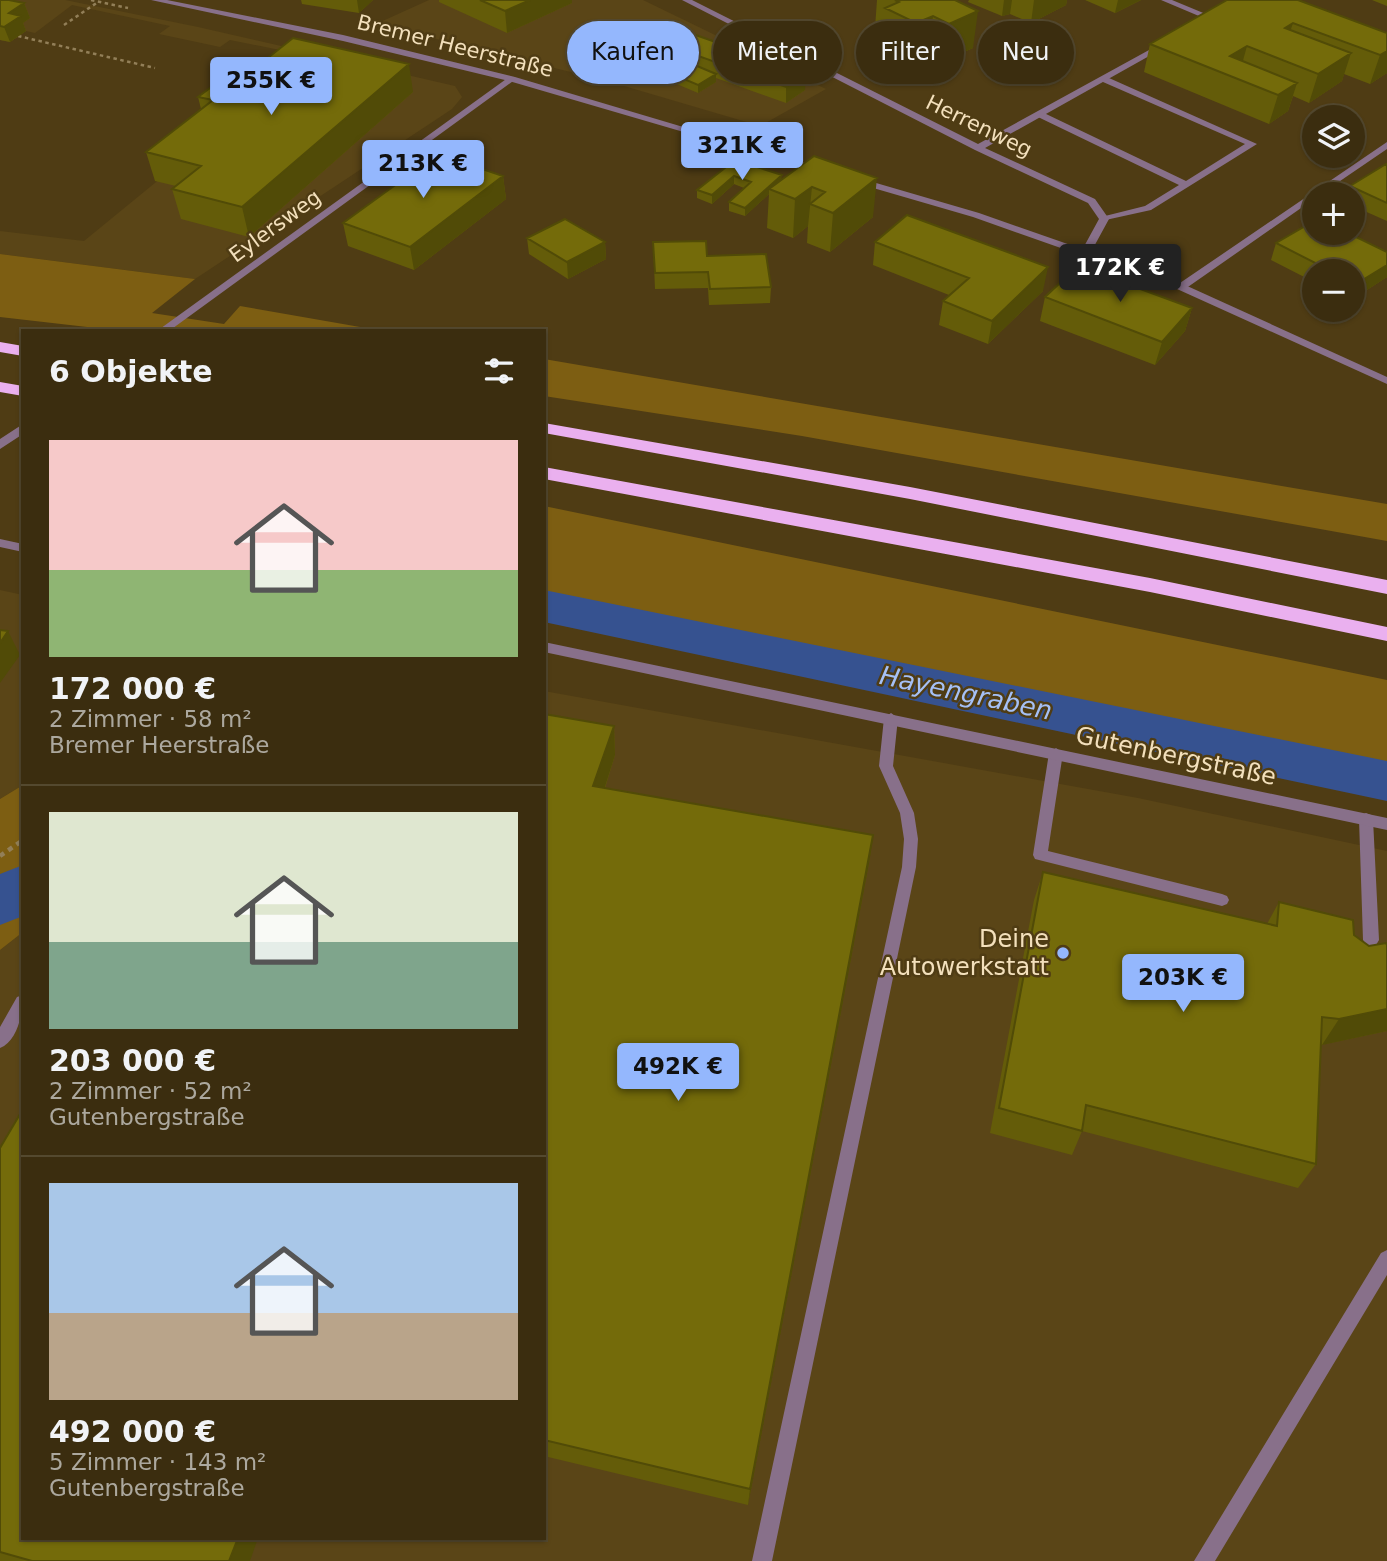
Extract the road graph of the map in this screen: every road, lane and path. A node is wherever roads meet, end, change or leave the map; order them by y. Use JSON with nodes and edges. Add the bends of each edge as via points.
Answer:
{"nodes":[{"id":1,"x":155,"y":0,"type":"edge"},
{"id":2,"x":686,"y":0,"type":"edge"},
{"id":3,"x":1165,"y":0,"type":"edge"},
{"id":4,"x":99,"y":1,"type":"edge"},
{"id":5,"x":1218,"y":12,"type":"edge"},
{"id":6,"x":64,"y":25,"type":"dead end"},
{"id":7,"x":18,"y":37,"type":"edge"},
{"id":8,"x":1170,"y":41,"type":"edge"},
{"id":9,"x":155,"y":68,"type":"dead end"},
{"id":10,"x":512,"y":79,"type":"junction"},
{"id":11,"x":1106,"y":79,"type":"junction"},
{"id":12,"x":1041,"y":115,"type":"junction"},
{"id":13,"x":1387,"y":145,"type":"edge"},
{"id":14,"x":978,"y":149,"type":"junction"},
{"id":15,"x":831,"y":172,"type":"edge"},
{"id":16,"x":844,"y":176,"type":"edge"},
{"id":17,"x":1334,"y":182,"type":"edge"},
{"id":18,"x":1187,"y":185,"type":"junction"},
{"id":19,"x":1302,"y":204,"type":"edge"},
{"id":20,"x":1104,"y":219,"type":"junction"},
{"id":21,"x":1086,"y":252,"type":"junction"},
{"id":22,"x":1181,"y":287,"type":"junction"},
{"id":23,"x":165,"y":329,"type":"edge"},
{"id":24,"x":0,"y":347,"type":"edge"},
{"id":25,"x":21,"y":351,"type":"edge"},
{"id":26,"x":1387,"y":381,"type":"edge"},
{"id":27,"x":0,"y":387,"type":"edge"},
{"id":28,"x":21,"y":391,"type":"edge"},
{"id":29,"x":546,"y":428,"type":"edge"},
{"id":30,"x":21,"y":429,"type":"edge"},
{"id":31,"x":0,"y":444,"type":"edge"},
{"id":32,"x":546,"y":473,"type":"edge"},
{"id":33,"x":0,"y":543,"type":"edge"},
{"id":34,"x":21,"y":548,"type":"edge"},
{"id":35,"x":1387,"y":587,"type":"edge"},
{"id":36,"x":1387,"y":634,"type":"edge"},
{"id":37,"x":546,"y":647,"type":"edge"},
{"id":38,"x":891,"y":718,"type":"junction"},
{"id":39,"x":1056,"y":753,"type":"junction"},
{"id":40,"x":1366,"y":819,"type":"junction"},
{"id":41,"x":1387,"y":824,"type":"edge"},
{"id":42,"x":21,"y":841,"type":"edge"},
{"id":43,"x":0,"y":856,"type":"edge"},
{"id":44,"x":1222,"y":900,"type":"dead end"},
{"id":45,"x":1371,"y":940,"type":"dead end"},
{"id":46,"x":21,"y":1005,"type":"edge"},
{"id":47,"x":0,"y":1041,"type":"edge"},
{"id":48,"x":1387,"y":1259,"type":"edge"},
{"id":49,"x":762,"y":1561,"type":"edge"},
{"id":50,"x":1204,"y":1561,"type":"edge"}],
"edges":[{"from":1,"to":10,"type":"street","name":"Bremer Heerstraße","via":[[343,38]]},
{"from":2,"to":14,"type":"street","name":"Herrenweg"},
{"from":3,"to":5,"type":"street","via":[[1205,20]]},
{"from":4,"to":6,"type":"path"},
{"from":7,"to":9,"type":"path"},
{"from":8,"to":11,"type":"street"},
{"from":10,"to":15,"type":"street","name":"Bremer Heerstraße"},
{"from":10,"to":23,"type":"street","name":"Eylersweg"},
{"from":11,"to":12,"type":"street"},
{"from":11,"to":18,"type":"street","via":[[1252,144]]},
{"from":12,"to":14,"type":"street"},
{"from":12,"to":18,"type":"street"},
{"from":13,"to":17,"type":"street"},
{"from":14,"to":20,"type":"street","name":"Herrenweg","via":[[1092,201]]},
{"from":16,"to":21,"type":"street"},
{"from":18,"to":20,"type":"street","via":[[1148,208]]},
{"from":19,"to":22,"type":"street"},
{"from":20,"to":21,"type":"street"},
{"from":21,"to":22,"type":"street"},
{"from":22,"to":26,"type":"street"},
{"from":24,"to":25,"type":"highway"},
{"from":27,"to":28,"type":"highway"},
{"from":29,"to":35,"type":"highway","via":[[910,493]]},
{"from":30,"to":31,"type":"street"},
{"from":32,"to":36,"type":"highway","via":[[1136,582]]},
{"from":33,"to":34,"type":"street"},
{"from":37,"to":38,"type":"street","name":"Gutenbergstraße"},
{"from":38,"to":39,"type":"street","name":"Gutenbergstraße"},
{"from":38,"to":49,"type":"street","via":[[886,766],[906,813],[911,839],[909,867]]},
{"from":39,"to":40,"type":"street","name":"Gutenbergstraße"},
{"from":39,"to":44,"type":"street","via":[[1040,855]]},
{"from":40,"to":41,"type":"street","name":"Gutenbergstraße"},
{"from":40,"to":45,"type":"street"},
{"from":42,"to":43,"type":"path"},
{"from":46,"to":47,"type":"street"},
{"from":48,"to":50,"type":"street"}]}
